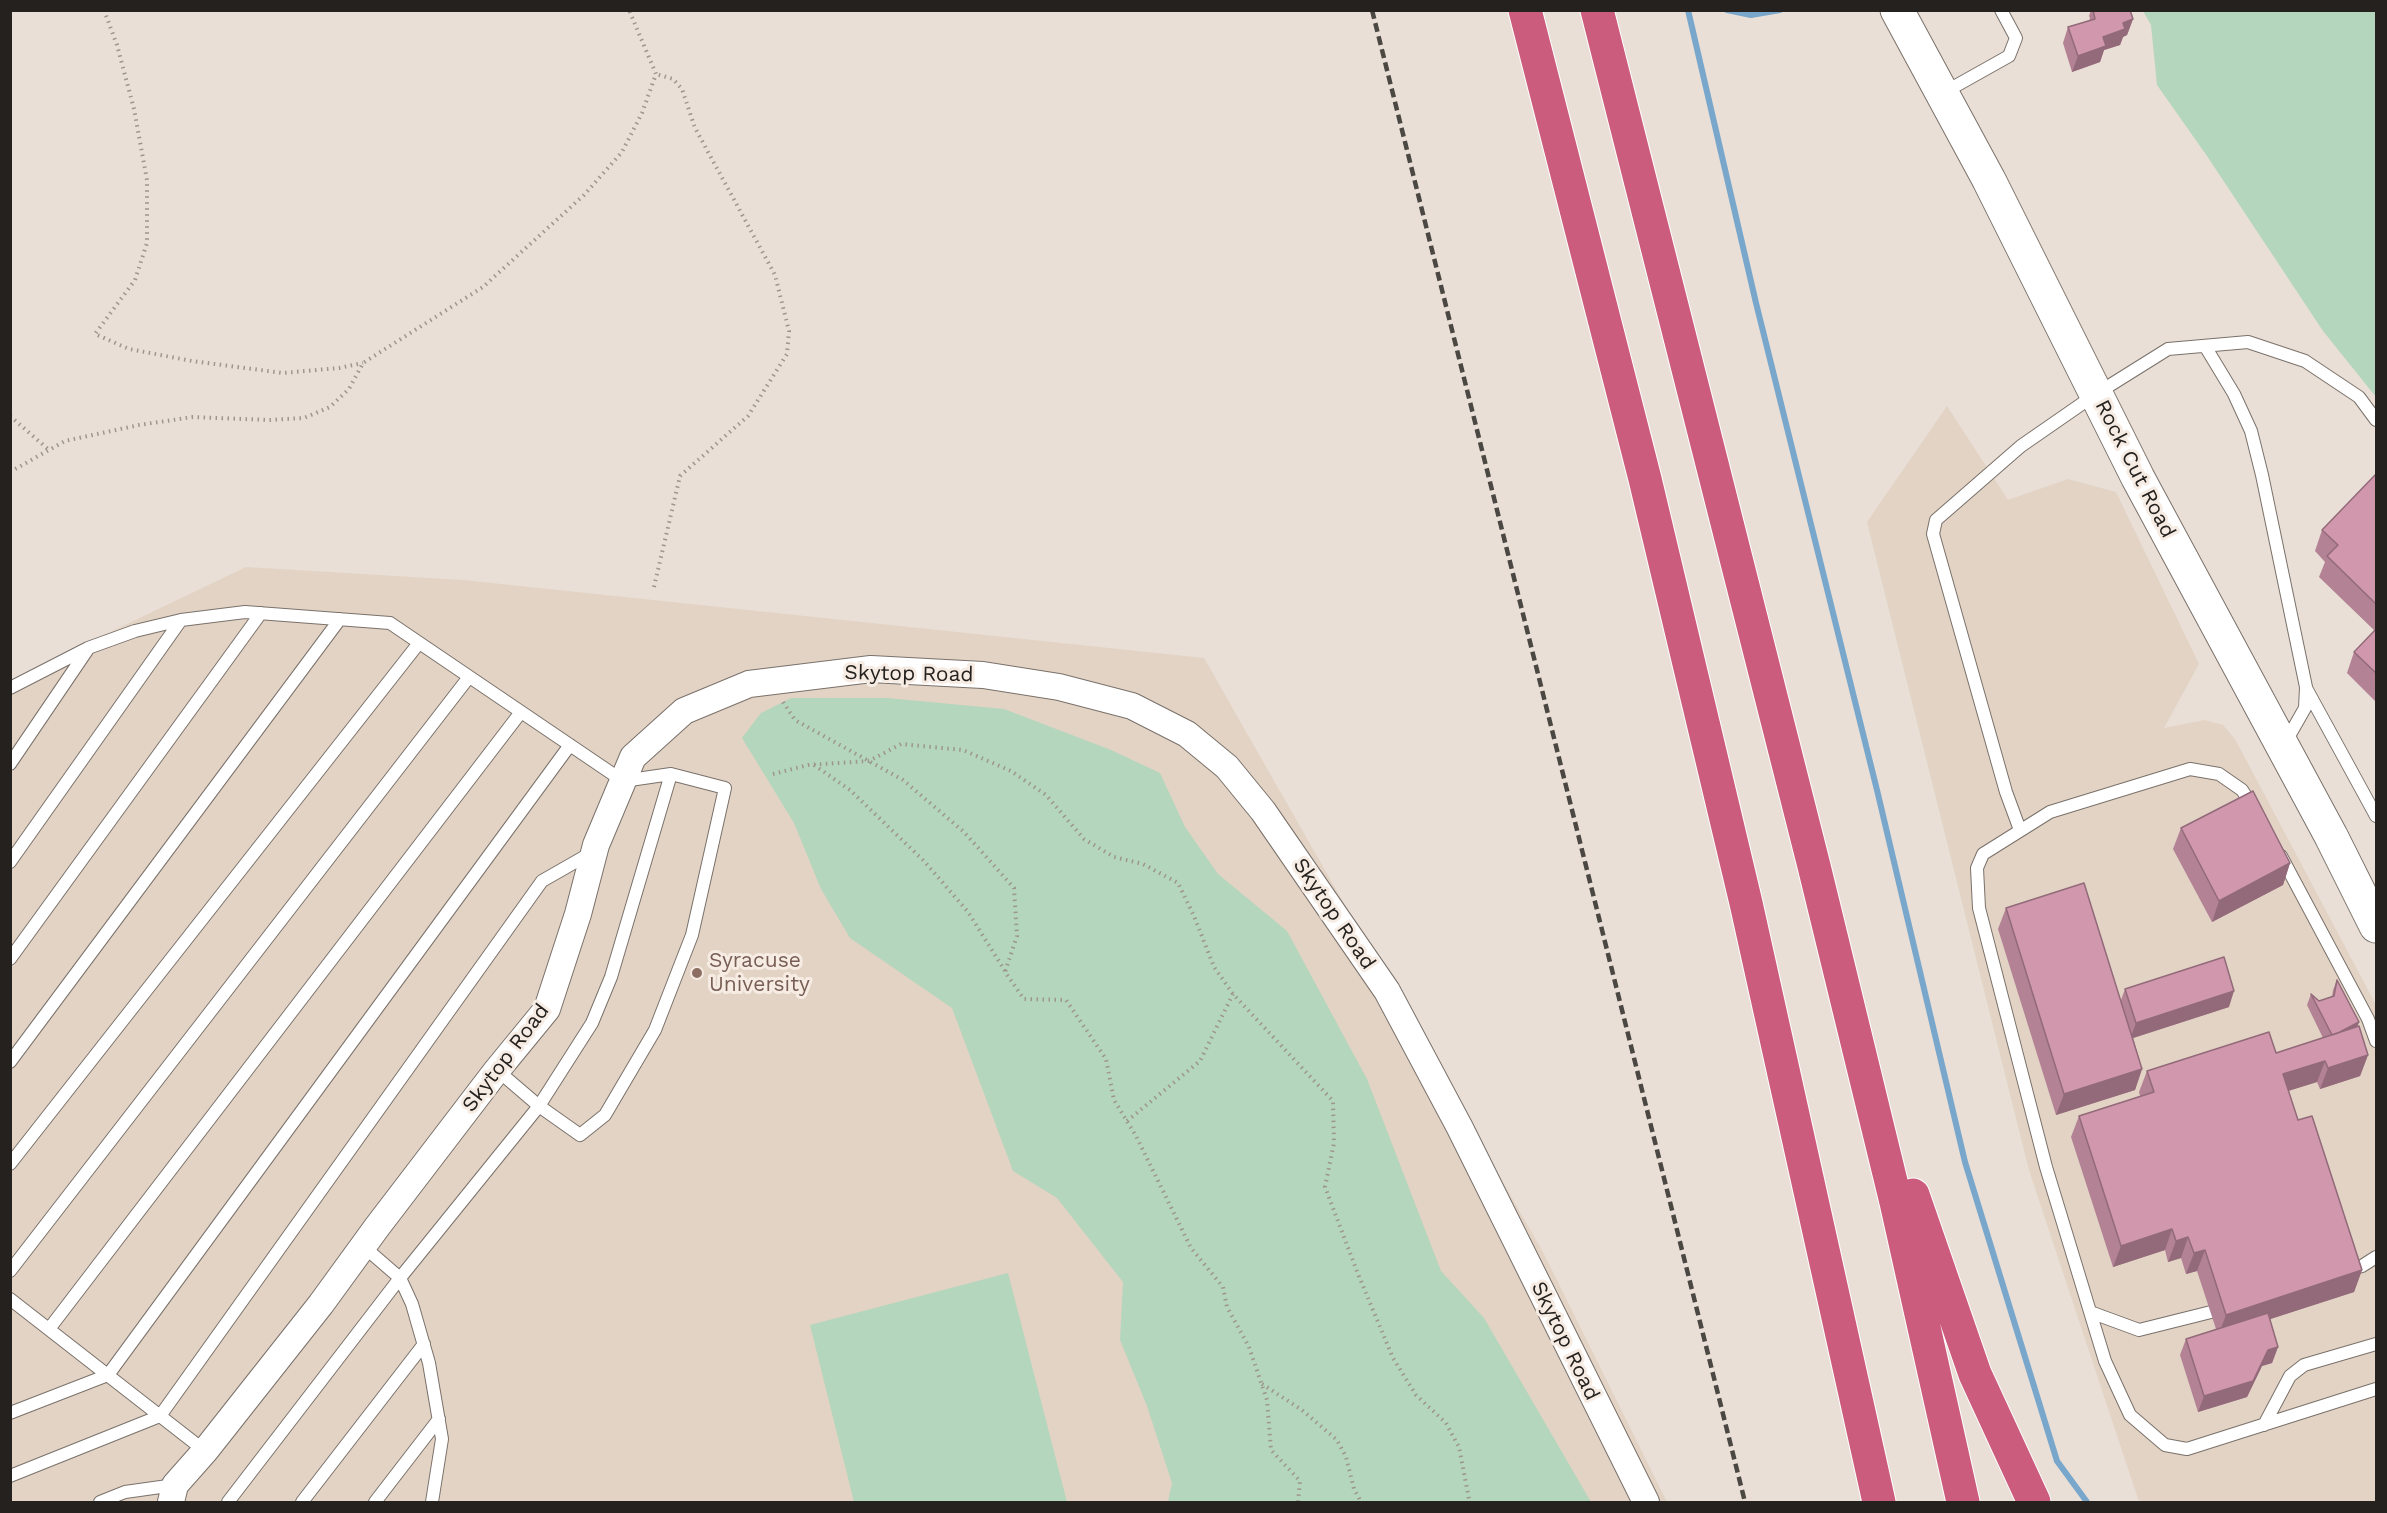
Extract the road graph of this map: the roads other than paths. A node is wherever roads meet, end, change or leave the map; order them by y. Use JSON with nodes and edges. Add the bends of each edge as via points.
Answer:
{"nodes":[{"id":1,"x":1525,"y":10,"type":"edge"},
{"id":2,"x":1597,"y":10,"type":"edge"},
{"id":3,"x":1897,"y":10,"type":"edge"},
{"id":4,"x":2001,"y":10,"type":"edge"},
{"id":5,"x":1942,"y":94,"type":"junction"},
{"id":6,"x":2205,"y":346,"type":"junction"},
{"id":7,"x":2096,"y":394,"type":"junction"},
{"id":8,"x":2376,"y":420,"type":"edge"},
{"id":9,"x":261,"y":613,"type":"junction"},
{"id":10,"x":340,"y":619,"type":"junction"},
{"id":11,"x":181,"y":620,"type":"junction"},
{"id":12,"x":418,"y":643,"type":"junction"},
{"id":13,"x":88,"y":648,"type":"junction"},
{"id":14,"x":469,"y":677,"type":"junction"},
{"id":15,"x":2306,"y":687,"type":"junction"},
{"id":16,"x":10,"y":688,"type":"edge"},
{"id":17,"x":521,"y":712,"type":"junction"},
{"id":18,"x":570,"y":745,"type":"junction"},
{"id":19,"x":2283,"y":747,"type":"junction"},
{"id":20,"x":10,"y":764,"type":"edge"},
{"id":21,"x":671,"y":774,"type":"junction"},
{"id":22,"x":623,"y":781,"type":"junction"},
{"id":23,"x":2376,"y":816,"type":"edge"},
{"id":24,"x":2263,"y":821,"type":"edge"},
{"id":25,"x":2020,"y":830,"type":"junction"},
{"id":26,"x":2274,"y":842,"type":"edge"},
{"id":27,"x":595,"y":851,"type":"junction"},
{"id":28,"x":10,"y":862,"type":"edge"},
{"id":29,"x":1814,"y":866,"type":"junction"},
{"id":30,"x":2376,"y":926,"type":"edge"},
{"id":31,"x":10,"y":959,"type":"edge"},
{"id":32,"x":2376,"y":1041,"type":"edge"},
{"id":33,"x":10,"y":1062,"type":"edge"},
{"id":34,"x":497,"y":1070,"type":"junction"},
{"id":35,"x":539,"y":1106,"type":"junction"},
{"id":36,"x":10,"y":1164,"type":"edge"},
{"id":37,"x":363,"y":1246,"type":"junction"},
{"id":38,"x":2376,"y":1257,"type":"edge"},
{"id":39,"x":2347,"y":1270,"type":"edge"},
{"id":40,"x":10,"y":1271,"type":"edge"},
{"id":41,"x":400,"y":1278,"type":"junction"},
{"id":42,"x":10,"y":1299,"type":"edge"},
{"id":43,"x":2090,"y":1312,"type":"junction"},
{"id":44,"x":2211,"y":1312,"type":"dead end"},
{"id":45,"x":49,"y":1329,"type":"junction"},
{"id":46,"x":424,"y":1344,"type":"junction"},
{"id":47,"x":2376,"y":1344,"type":"edge"},
{"id":48,"x":108,"y":1375,"type":"junction"},
{"id":49,"x":2376,"y":1389,"type":"edge"},
{"id":50,"x":10,"y":1413,"type":"edge"},
{"id":51,"x":160,"y":1416,"type":"junction"},
{"id":52,"x":439,"y":1419,"type":"junction"},
{"id":53,"x":2265,"y":1425,"type":"junction"},
{"id":54,"x":205,"y":1451,"type":"junction"},
{"id":55,"x":10,"y":1476,"type":"edge"},
{"id":56,"x":173,"y":1494,"type":"edge"},
{"id":57,"x":100,"y":1503,"type":"edge"},
{"id":58,"x":228,"y":1503,"type":"edge"},
{"id":59,"x":302,"y":1503,"type":"edge"},
{"id":60,"x":375,"y":1503,"type":"edge"},
{"id":61,"x":432,"y":1503,"type":"edge"},
{"id":62,"x":1647,"y":1503,"type":"edge"},
{"id":63,"x":1879,"y":1503,"type":"edge"},
{"id":64,"x":1963,"y":1503,"type":"edge"},
{"id":65,"x":2034,"y":1503,"type":"edge"}],
"edges":[{"from":1,"to":63,"type":"highway","via":[[1645,479],[1743,891]]},
{"from":2,"to":29,"type":"highway"},
{"from":3,"to":5,"type":"street","name":"Rock Cut Road"},
{"from":4,"to":5,"type":"lane","via":[[2016,38],[2009,56]]},
{"from":5,"to":7,"type":"street","name":"Rock Cut Road"},
{"from":6,"to":7,"type":"lane","via":[[2168,350]]},
{"from":6,"to":8,"type":"lane","via":[[2248,342],[2305,362],[2359,397]]},
{"from":6,"to":15,"type":"lane","via":[[2251,430]]},
{"from":7,"to":19,"type":"street","name":"Rock Cut Road"},
{"from":7,"to":25,"type":"lane","via":[[2021,446],[1936,520],[1934,534]]},
{"from":9,"to":10,"type":"lane"},
{"from":9,"to":11,"type":"lane"},
{"from":9,"to":31,"type":"lane"},
{"from":10,"to":12,"type":"lane","via":[[390,623]]},
{"from":10,"to":33,"type":"lane"},
{"from":11,"to":13,"type":"lane"},
{"from":11,"to":28,"type":"lane"},
{"from":12,"to":14,"type":"lane"},
{"from":12,"to":36,"type":"lane"},
{"from":13,"to":16,"type":"lane"},
{"from":13,"to":20,"type":"lane"},
{"from":14,"to":17,"type":"lane"},
{"from":14,"to":40,"type":"lane"},
{"from":15,"to":19,"type":"lane","via":[[2305,708]]},
{"from":15,"to":23,"type":"lane"},
{"from":17,"to":18,"type":"lane"},
{"from":17,"to":45,"type":"lane"},
{"from":18,"to":22,"type":"lane"},
{"from":18,"to":48,"type":"lane"},
{"from":19,"to":30,"type":"street","name":"Rock Cut Road","via":[[2364,890]]},
{"from":21,"to":22,"type":"lane"},
{"from":21,"to":35,"type":"lane","via":[[607,986],[592,1023]]},
{"from":21,"to":35,"type":"lane","via":[[725,788],[692,935],[655,1030],[605,1115],[580,1135]]},
{"from":22,"to":27,"type":"street","name":"Skytop Road"},
{"from":22,"to":62,"type":"street","name":"Skytop Road","via":[[633,757],[684,711],[749,684],[871,669],[983,675],[1059,687],[1132,706],[1187,734],[1215,755],[1263,811],[1387,991],[1460,1128]]},
{"from":24,"to":25,"type":"lane","via":[[2242,790],[2219,774],[2190,769],[2050,812]]},
{"from":25,"to":43,"type":"lane","via":[[1983,854],[1977,868],[1979,908],[2046,1167]]},
{"from":26,"to":32,"type":"lane"},
{"from":27,"to":34,"type":"street","name":"Skytop Road","via":[[547,1009]]},
{"from":27,"to":51,"type":"lane","via":[[542,882]]},
{"from":29,"to":64,"type":"highway","via":[[1896,1202]]},
{"from":29,"to":65,"type":"highway","via":[[1916,1203],[1975,1374]]},
{"from":34,"to":35,"type":"lane"},
{"from":34,"to":37,"type":"street","name":"Skytop Road"},
{"from":35,"to":41,"type":"lane"},
{"from":37,"to":41,"type":"lane"},
{"from":37,"to":54,"type":"street","name":"Skytop Road"},
{"from":38,"to":39,"type":"lane"},
{"from":41,"to":46,"type":"lane"},
{"from":41,"to":58,"type":"lane"},
{"from":42,"to":45,"type":"lane"},
{"from":43,"to":44,"type":"lane","via":[[2139,1330]]},
{"from":43,"to":53,"type":"lane","via":[[2105,1361],[2130,1415],[2165,1445],[2187,1449]]},
{"from":45,"to":48,"type":"lane"},
{"from":46,"to":52,"type":"lane"},
{"from":46,"to":59,"type":"lane"},
{"from":47,"to":53,"type":"lane","via":[[2304,1365],[2290,1376]]},
{"from":48,"to":50,"type":"lane"},
{"from":48,"to":51,"type":"lane"},
{"from":49,"to":53,"type":"lane"},
{"from":51,"to":54,"type":"lane"},
{"from":51,"to":55,"type":"lane"},
{"from":52,"to":60,"type":"lane"},
{"from":52,"to":61,"type":"lane","via":[[442,1439]]},
{"from":54,"to":56,"type":"street","name":"Skytop Road"},
{"from":56,"to":57,"type":"lane","via":[[125,1492]]}]}
